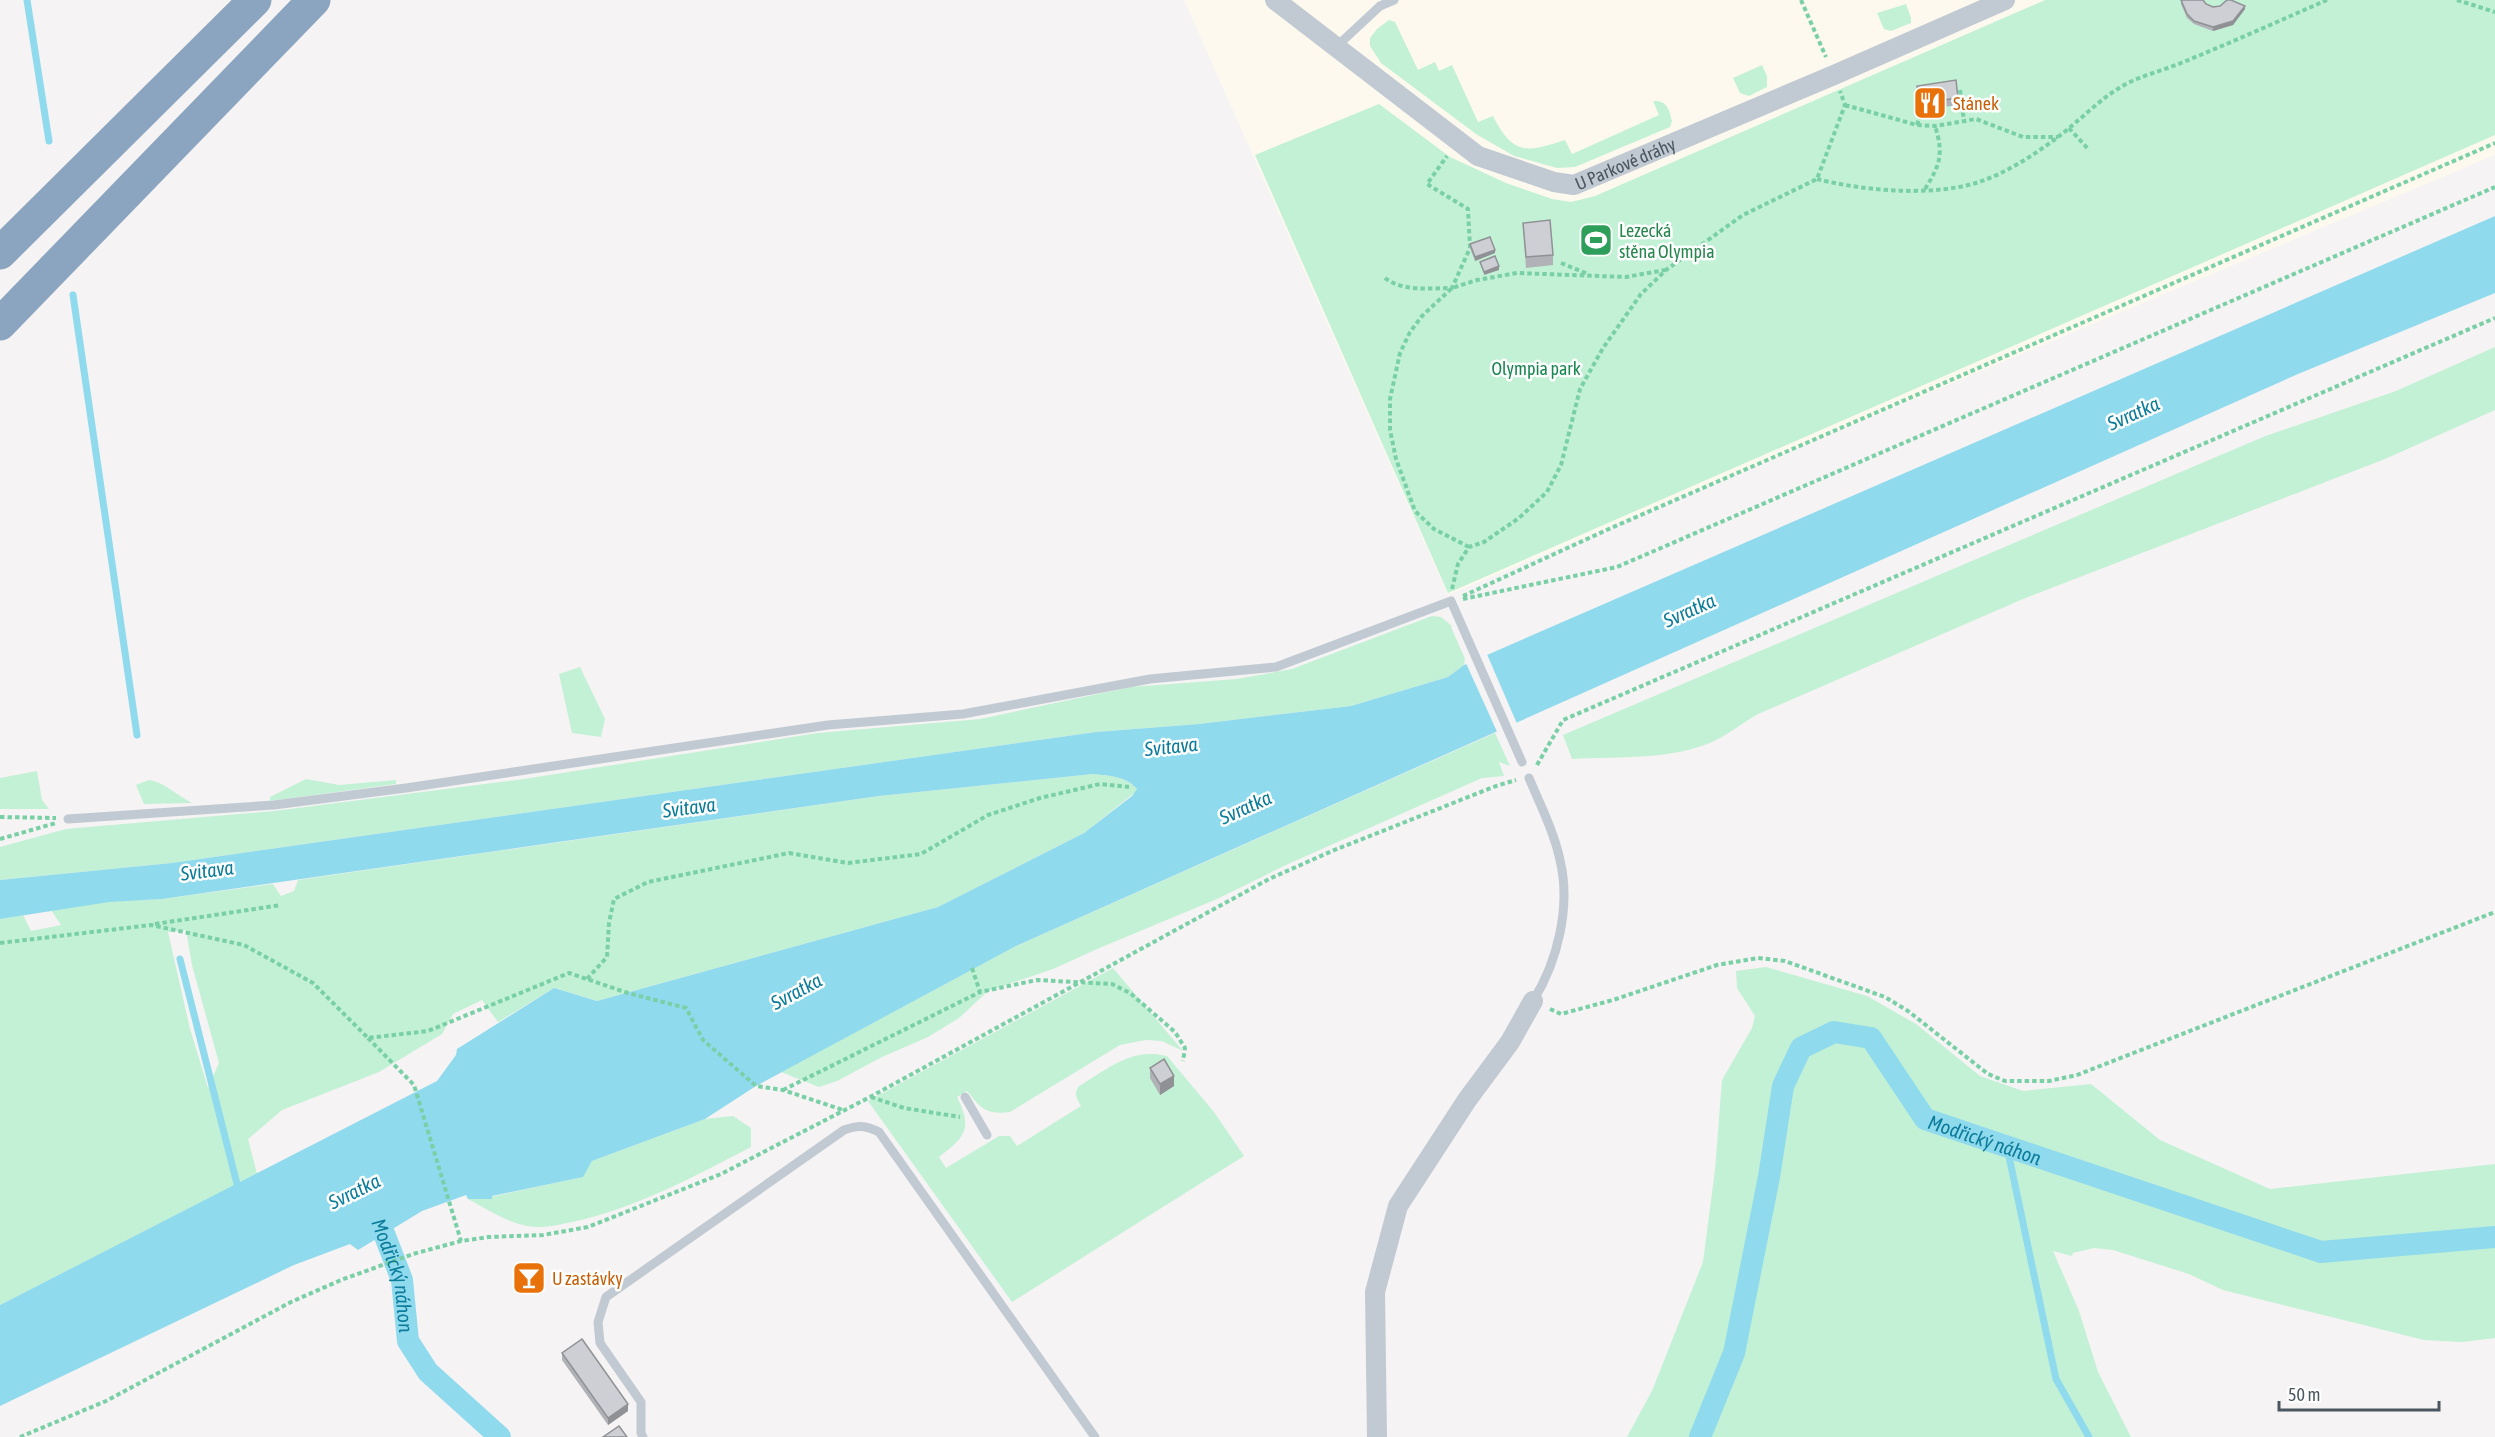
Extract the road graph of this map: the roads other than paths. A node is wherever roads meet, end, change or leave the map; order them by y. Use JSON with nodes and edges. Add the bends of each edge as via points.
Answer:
{"nodes":[{"id":1,"x":255,"y":0,"type":"edge"},
{"id":2,"x":314,"y":0,"type":"edge"},
{"id":3,"x":1275,"y":0,"type":"edge"},
{"id":4,"x":1394,"y":0,"type":"edge"},
{"id":5,"x":2005,"y":0,"type":"edge"},
{"id":6,"x":1336,"y":47,"type":"junction"},
{"id":7,"x":0,"y":253,"type":"edge"},
{"id":8,"x":0,"y":324,"type":"edge"},
{"id":9,"x":1522,"y":762,"type":"dead end"},
{"id":10,"x":1529,"y":778,"type":"road end"},
{"id":11,"x":68,"y":819,"type":"road end"},
{"id":12,"x":1533,"y":1001,"type":"joint"},
{"id":13,"x":965,"y":1097,"type":"dead end"},
{"id":14,"x":987,"y":1135,"type":"dead end"},
{"id":15,"x":643,"y":1437,"type":"edge"},
{"id":16,"x":1095,"y":1437,"type":"edge"},
{"id":17,"x":1377,"y":1437,"type":"edge"}],
"edges":[{"from":1,"to":7,"type":"highway"},
{"from":2,"to":8,"type":"highway"},
{"from":3,"to":6,"type":"street","name":"U Parkové dráhy"},
{"from":4,"to":6,"type":"lane","via":[[1380,6]]},
{"from":5,"to":6,"type":"street","name":"U Parkové dráhy","via":[[1574,185],[1478,156]]},
{"from":9,"to":11,"type":"lane","via":[[1451,601],[1276,667],[1149,679],[963,714],[828,725],[406,789],[285,804]]},
{"from":10,"to":12,"type":"lane","via":[[1561,860],[1564,898],[1551,963]]},
{"from":12,"to":17,"type":"street","via":[[1510,1042],[1398,1206],[1376,1292]]},
{"from":13,"to":14,"type":"lane"},
{"from":15,"to":16,"type":"lane","via":[[641,1402],[600,1343],[598,1322],[606,1297],[844,1130],[857,1125],[879,1132]]}]}
